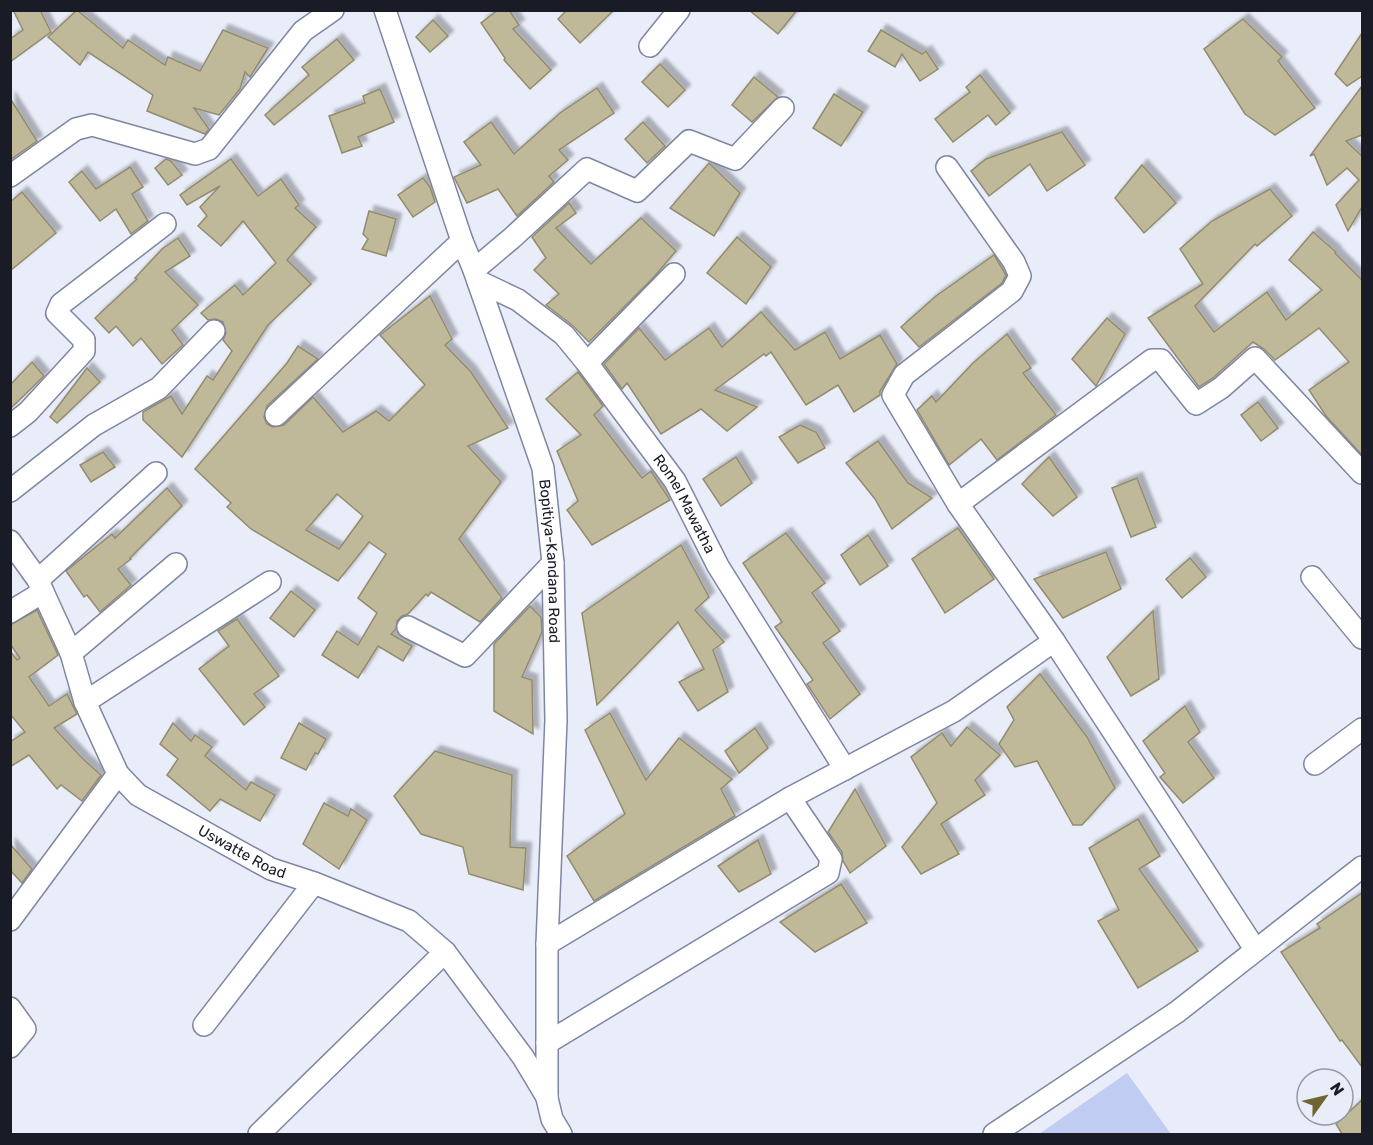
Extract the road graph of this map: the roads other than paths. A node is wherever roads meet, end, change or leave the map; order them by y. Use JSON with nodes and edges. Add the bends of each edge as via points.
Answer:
{"nodes":[{"id":1,"x":333,"y":10,"type":"edge"},
{"id":2,"x":385,"y":10,"type":"edge"},
{"id":3,"x":679,"y":10,"type":"edge"},
{"id":4,"x":650,"y":46,"type":"dead end"},
{"id":5,"x":783,"y":108,"type":"dead end"},
{"id":6,"x":946,"y":167,"type":"dead end"},
{"id":7,"x":10,"y":176,"type":"edge"},
{"id":8,"x":165,"y":224,"type":"dead end"},
{"id":9,"x":462,"y":241,"type":"junction"},
{"id":10,"x":674,"y":274,"type":"dead end"},
{"id":11,"x":476,"y":275,"type":"junction"},
{"id":12,"x":214,"y":331,"type":"dead end"},
{"id":13,"x":587,"y":363,"type":"junction"},
{"id":14,"x":276,"y":415,"type":"dead end"},
{"id":15,"x":10,"y":426,"type":"edge"},
{"id":16,"x":156,"y":473,"type":"dead end"},
{"id":17,"x":1362,"y":473,"type":"edge"},
{"id":18,"x":10,"y":491,"type":"edge"},
{"id":19,"x":958,"y":504,"type":"junction"},
{"id":20,"x":10,"y":541,"type":"edge"},
{"id":21,"x":553,"y":563,"type":"junction"},
{"id":22,"x":176,"y":564,"type":"dead end"},
{"id":23,"x":1312,"y":577,"type":"dead end"},
{"id":24,"x":270,"y":582,"type":"dead end"},
{"id":25,"x":40,"y":586,"type":"junction"},
{"id":26,"x":10,"y":612,"type":"edge"},
{"id":27,"x":408,"y":627,"type":"dead end"},
{"id":28,"x":1362,"y":638,"type":"edge"},
{"id":29,"x":1054,"y":641,"type":"junction"},
{"id":30,"x":71,"y":653,"type":"junction"},
{"id":31,"x":85,"y":702,"type":"junction"},
{"id":32,"x":1362,"y":729,"type":"edge"},
{"id":33,"x":1315,"y":764,"type":"dead end"},
{"id":34,"x":845,"y":769,"type":"junction"},
{"id":35,"x":118,"y":774,"type":"junction"},
{"id":36,"x":790,"y":798,"type":"junction"},
{"id":37,"x":1362,"y":867,"type":"edge"},
{"id":38,"x":314,"y":883,"type":"junction"},
{"id":39,"x":10,"y":920,"type":"edge"},
{"id":40,"x":547,"y":944,"type":"junction"},
{"id":41,"x":1255,"y":949,"type":"junction"},
{"id":42,"x":445,"y":952,"type":"junction"},
{"id":43,"x":10,"y":1008,"type":"edge"},
{"id":44,"x":204,"y":1025,"type":"dead end"},
{"id":45,"x":548,"y":1043,"type":"junction"},
{"id":46,"x":10,"y":1047,"type":"edge"},
{"id":47,"x":548,"y":1098,"type":"junction"},
{"id":48,"x":258,"y":1134,"type":"edge"},
{"id":49,"x":561,"y":1134,"type":"edge"},
{"id":50,"x":994,"y":1134,"type":"edge"}],
"edges":[{"from":1,"to":7,"type":"street","via":[[303,31],[209,149],[195,154],[92,125],[76,129]]},
{"from":2,"to":9,"type":"street","name":"Bopitiya-Kandana Road"},
{"from":3,"to":4,"type":"street"},
{"from":5,"to":11,"type":"street","via":[[735,159],[689,141],[637,191],[587,169]]},
{"from":6,"to":19,"type":"street","via":[[1020,276],[1012,291],[904,375],[893,395]]},
{"from":8,"to":15,"type":"street","via":[[61,304],[57,313],[84,340],[84,351]]},
{"from":9,"to":11,"type":"street","name":"Bopitiya-Kandana Road"},
{"from":9,"to":14,"type":"street"},
{"from":10,"to":13,"type":"street"},
{"from":11,"to":13,"type":"street","name":"Romel Mawatha","via":[[564,334]]},
{"from":11,"to":21,"type":"street","name":"Bopitiya-Kandana Road","via":[[543,468]]},
{"from":12,"to":18,"type":"street","via":[[159,388],[94,425]]},
{"from":13,"to":34,"type":"street","name":"Romel Mawatha","via":[[675,481],[718,566]]},
{"from":16,"to":25,"type":"street"},
{"from":17,"to":19,"type":"street","via":[[1255,358],[1196,404],[1161,360],[1152,360]]},
{"from":19,"to":29,"type":"street"},
{"from":20,"to":25,"type":"street","name":"Uswatte Road"},
{"from":21,"to":27,"type":"street","via":[[465,656]]},
{"from":21,"to":40,"type":"street","name":"Bopitiya-Kandana Road","via":[[556,720]]},
{"from":22,"to":30,"type":"street"},
{"from":23,"to":28,"type":"street"},
{"from":24,"to":31,"type":"street"},
{"from":25,"to":26,"type":"street"},
{"from":25,"to":30,"type":"street","name":"Uswatte Road"},
{"from":29,"to":34,"type":"street","via":[[954,711]]},
{"from":29,"to":41,"type":"street"},
{"from":30,"to":31,"type":"street","name":"Uswatte Road"},
{"from":31,"to":35,"type":"street","name":"Uswatte Road"},
{"from":32,"to":33,"type":"street"},
{"from":34,"to":36,"type":"street"},
{"from":35,"to":38,"type":"street","name":"Uswatte Road","via":[[138,795],[179,818],[271,869]]},
{"from":35,"to":39,"type":"street"},
{"from":36,"to":40,"type":"street"},
{"from":36,"to":45,"type":"street","via":[[831,859],[828,873]]},
{"from":37,"to":41,"type":"street"},
{"from":38,"to":42,"type":"street","name":"Uswatte Road","via":[[409,921]]},
{"from":38,"to":44,"type":"street"},
{"from":40,"to":45,"type":"street","name":"Bopitiya-Kandana Road"},
{"from":41,"to":50,"type":"street","via":[[1177,1012]]},
{"from":42,"to":47,"type":"street","name":"Uswatte Road","via":[[523,1057]]},
{"from":42,"to":48,"type":"street"},
{"from":43,"to":46,"type":"street","via":[[25,1029]]},
{"from":45,"to":47,"type":"street","name":"Bopitiya-Kandana Road"},
{"from":47,"to":49,"type":"street","name":"Bopitiya-Kandana Road","via":[[552,1119]]}]}
